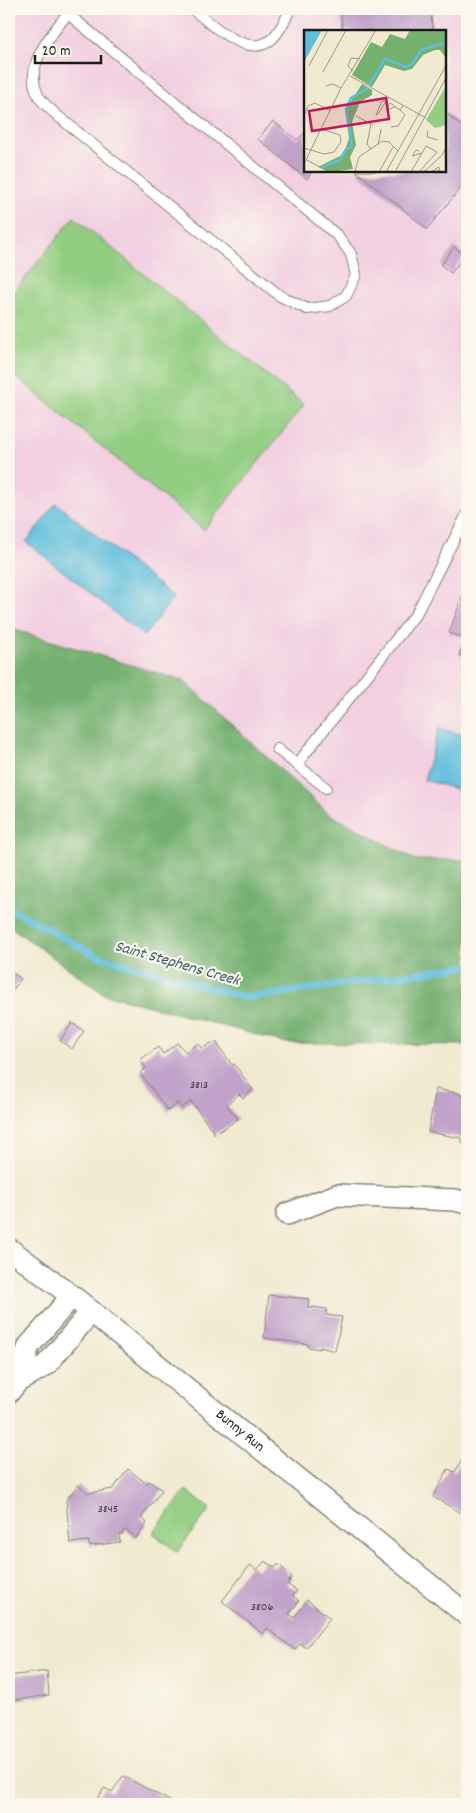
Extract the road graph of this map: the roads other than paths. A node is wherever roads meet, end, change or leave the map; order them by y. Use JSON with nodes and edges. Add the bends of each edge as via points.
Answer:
{"nodes":[{"id":1,"x":192,"y":9,"type":"edge"},
{"id":2,"x":289,"y":9,"type":"edge"},
{"id":3,"x":65,"y":11,"type":"edge"},
{"id":4,"x":467,"y":514,"type":"edge"},
{"id":5,"x":277,"y":749,"type":"dead end"},
{"id":6,"x":297,"y":764,"type":"junction"},
{"id":7,"x":326,"y":788,"type":"dead end"},
{"id":8,"x":467,"y":1203,"type":"edge"},
{"id":9,"x":287,"y":1214,"type":"dead end"},
{"id":10,"x":9,"y":1249,"type":"edge"},
{"id":11,"x":72,"y":1296,"type":"junction"},
{"id":12,"x":91,"y":1312,"type":"junction"},
{"id":13,"x":13,"y":1387,"type":"edge"},
{"id":14,"x":467,"y":1615,"type":"edge"}],
"edges":[{"from":1,"to":2,"type":"lane","via":[[235,41],[256,45],[274,38]]},
{"from":3,"to":3,"type":"lane","via":[[39,53],[32,78],[39,98],[280,296],[307,309],[330,306],[346,296],[356,275],[351,254],[338,236]]},
{"from":4,"to":6,"type":"lane","via":[[416,614]]},
{"from":5,"to":6,"type":"lane"},
{"from":6,"to":7,"type":"lane"},
{"from":8,"to":9,"type":"street","via":[[336,1196]]},
{"from":10,"to":11,"type":"street","name":"Bunny Run"},
{"from":11,"to":12,"type":"street","name":"Bunny Run"},
{"from":11,"to":13,"type":"street","via":[[29,1346]]},
{"from":12,"to":13,"type":"street","via":[[46,1366]]},
{"from":12,"to":14,"type":"street","name":"Bunny Run"}]}
